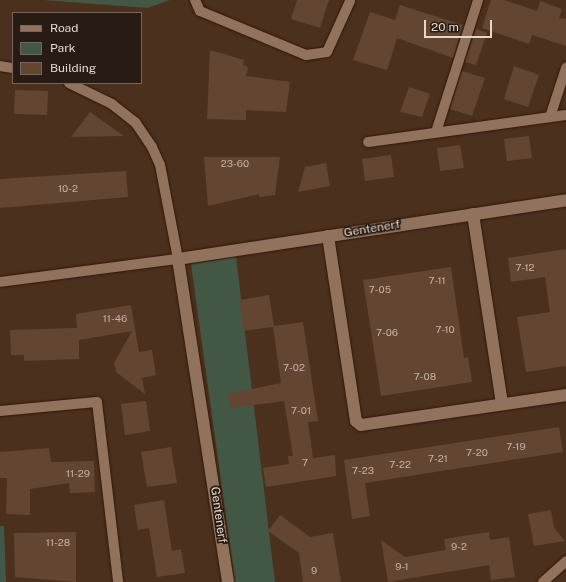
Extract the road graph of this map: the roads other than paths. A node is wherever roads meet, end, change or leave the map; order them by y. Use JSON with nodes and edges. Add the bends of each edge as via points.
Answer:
{"nodes":[{"id":1,"x":195,"y":0,"type":"edge"},
{"id":2,"x":478,"y":0,"type":"edge"},
{"id":3,"x":350,"y":1,"type":"edge"},
{"id":4,"x":0,"y":66,"type":"edge"},
{"id":5,"x":12,"y":68,"type":"edge"},
{"id":6,"x":566,"y":68,"type":"edge"},
{"id":7,"x":71,"y":84,"type":"edge"},
{"id":8,"x":566,"y":115,"type":"edge"},
{"id":9,"x":550,"y":117,"type":"junction"},
{"id":10,"x":436,"y":132,"type":"junction"},
{"id":11,"x":368,"y":142,"type":"dead end"},
{"id":12,"x":566,"y":200,"type":"edge"},
{"id":13,"x":472,"y":214,"type":"junction"},
{"id":14,"x":328,"y":236,"type":"junction"},
{"id":15,"x":178,"y":259,"type":"junction"},
{"id":16,"x":0,"y":282,"type":"edge"},
{"id":17,"x":566,"y":394,"type":"edge"},
{"id":18,"x":502,"y":404,"type":"junction"},
{"id":19,"x":0,"y":411,"type":"edge"},
{"id":20,"x":566,"y":561,"type":"edge"},
{"id":21,"x":118,"y":582,"type":"edge"},
{"id":22,"x":228,"y":582,"type":"edge"},
{"id":23,"x":543,"y":582,"type":"edge"}],
"edges":[{"from":1,"to":3,"type":"lane","via":[[200,11],[306,55],[327,52]]},
{"from":2,"to":10,"type":"lane"},
{"from":4,"to":5,"type":"lane"},
{"from":6,"to":9,"type":"lane"},
{"from":7,"to":15,"type":"lane","via":[[112,104],[136,123],[152,147],[160,165]]},
{"from":8,"to":9,"type":"lane"},
{"from":9,"to":10,"type":"lane"},
{"from":10,"to":11,"type":"lane"},
{"from":12,"to":13,"type":"street","name":"Gentenerf"},
{"from":13,"to":14,"type":"street","name":"Gentenerf"},
{"from":13,"to":18,"type":"street"},
{"from":14,"to":15,"type":"street","name":"Gentenerf"},
{"from":14,"to":18,"type":"street","via":[[356,421],[361,425]]},
{"from":15,"to":16,"type":"lane","name":"Gentenerf"},
{"from":15,"to":22,"type":"street","name":"Gentenerf"},
{"from":17,"to":18,"type":"street"},
{"from":19,"to":21,"type":"lane","via":[[97,402]]},
{"from":20,"to":23,"type":"lane"}]}
